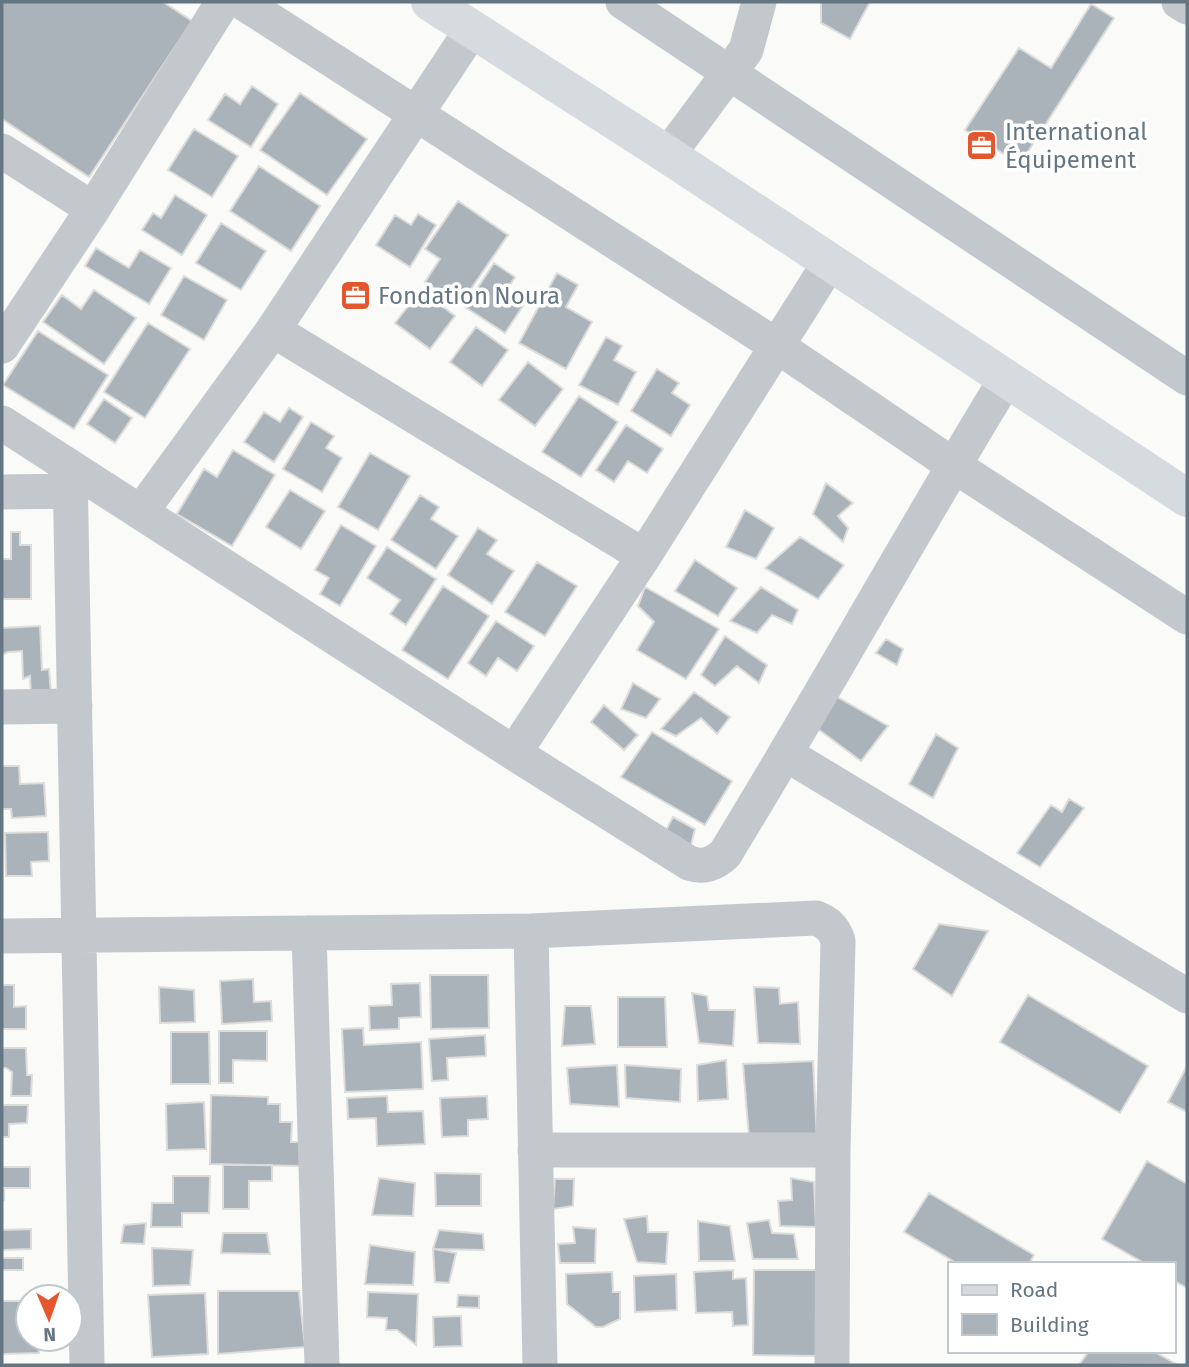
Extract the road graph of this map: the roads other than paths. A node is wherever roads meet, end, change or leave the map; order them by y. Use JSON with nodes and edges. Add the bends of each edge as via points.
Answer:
{"nodes":[{"id":1,"x":223,"y":2,"type":"edge"},
{"id":2,"x":242,"y":2,"type":"edge"},
{"id":3,"x":430,"y":2,"type":"edge"},
{"id":4,"x":623,"y":2,"type":"edge"},
{"id":5,"x":760,"y":2,"type":"edge"},
{"id":6,"x":1179,"y":2,"type":"edge"},
{"id":7,"x":1187,"y":7,"type":"edge"},
{"id":8,"x":473,"y":27,"type":"junction"},
{"id":9,"x":729,"y":72,"type":"junction"},
{"id":10,"x":417,"y":112,"type":"junction"},
{"id":11,"x":2,"y":151,"type":"edge"},
{"id":12,"x":668,"y":155,"type":"junction"},
{"id":13,"x":93,"y":209,"type":"junction"},
{"id":14,"x":830,"y":262,"type":"junction"},
{"id":15,"x":273,"y":330,"type":"junction"},
{"id":16,"x":2,"y":346,"type":"edge"},
{"id":17,"x":777,"y":346,"type":"junction"},
{"id":18,"x":1187,"y":378,"type":"edge"},
{"id":19,"x":1006,"y":379,"type":"junction"},
{"id":20,"x":2,"y":423,"type":"edge"},
{"id":21,"x":953,"y":466,"type":"junction"},
{"id":22,"x":71,"y":480,"type":"junction"},
{"id":23,"x":2,"y":492,"type":"edge"},
{"id":24,"x":1187,"y":498,"type":"edge"},
{"id":25,"x":141,"y":512,"type":"junction"},
{"id":26,"x":644,"y":556,"type":"junction"},
{"id":27,"x":1187,"y":617,"type":"edge"},
{"id":28,"x":75,"y":706,"type":"junction"},
{"id":29,"x":2,"y":707,"type":"edge"},
{"id":30,"x":514,"y":753,"type":"junction"},
{"id":31,"x":786,"y":754,"type":"junction"},
{"id":32,"x":531,"y":932,"type":"junction"},
{"id":33,"x":309,"y":933,"type":"junction"},
{"id":34,"x":2,"y":936,"type":"edge"},
{"id":35,"x":79,"y":936,"type":"junction"},
{"id":36,"x":1187,"y":996,"type":"edge"},
{"id":37,"x":535,"y":1150,"type":"junction"},
{"id":38,"x":833,"y":1150,"type":"junction"},
{"id":39,"x":87,"y":1365,"type":"edge"},
{"id":40,"x":322,"y":1365,"type":"edge"},
{"id":41,"x":540,"y":1365,"type":"edge"},
{"id":42,"x":832,"y":1365,"type":"edge"}],
"edges":[{"from":1,"to":13,"type":"street"},
{"from":2,"to":10,"type":"street"},
{"from":3,"to":8,"type":"main road"},
{"from":4,"to":9,"type":"street"},
{"from":5,"to":9,"type":"street","via":[[746,50]]},
{"from":6,"to":7,"type":"street"},
{"from":8,"to":10,"type":"street"},
{"from":8,"to":12,"type":"main road"},
{"from":9,"to":12,"type":"street"},
{"from":9,"to":18,"type":"street"},
{"from":10,"to":15,"type":"street"},
{"from":10,"to":17,"type":"street"},
{"from":11,"to":13,"type":"street"},
{"from":12,"to":14,"type":"main road"},
{"from":13,"to":16,"type":"street"},
{"from":14,"to":17,"type":"street"},
{"from":14,"to":19,"type":"main road"},
{"from":15,"to":25,"type":"street"},
{"from":15,"to":26,"type":"street"},
{"from":17,"to":21,"type":"street"},
{"from":17,"to":26,"type":"street"},
{"from":19,"to":21,"type":"street"},
{"from":19,"to":24,"type":"main road"},
{"from":20,"to":22,"type":"street"},
{"from":21,"to":27,"type":"street"},
{"from":21,"to":31,"type":"street"},
{"from":22,"to":23,"type":"street"},
{"from":22,"to":25,"type":"street"},
{"from":22,"to":28,"type":"street"},
{"from":25,"to":30,"type":"street"},
{"from":26,"to":30,"type":"street"},
{"from":28,"to":29,"type":"street"},
{"from":28,"to":35,"type":"street"},
{"from":30,"to":31,"type":"street","via":[[700,866],[725,854]]},
{"from":31,"to":36,"type":"street"},
{"from":32,"to":33,"type":"street"},
{"from":32,"to":37,"type":"street"},
{"from":32,"to":38,"type":"street","via":[[816,918],[832,927],[838,942]]},
{"from":33,"to":35,"type":"street"},
{"from":33,"to":40,"type":"street"},
{"from":34,"to":35,"type":"street"},
{"from":35,"to":39,"type":"street"},
{"from":37,"to":38,"type":"street"},
{"from":37,"to":41,"type":"street"},
{"from":38,"to":42,"type":"street"}]}
